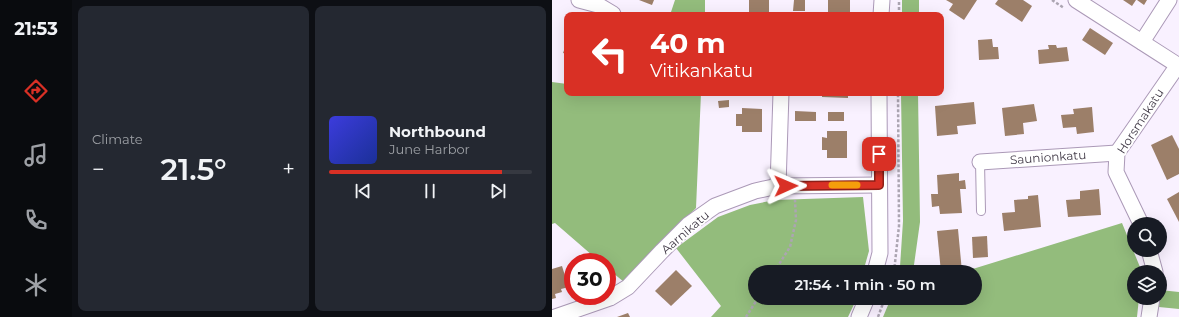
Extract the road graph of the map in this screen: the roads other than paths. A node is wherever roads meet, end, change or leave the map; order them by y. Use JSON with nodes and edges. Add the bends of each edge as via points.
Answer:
{"nodes":[{"id":1,"x":579,"y":0,"type":"edge"},
{"id":2,"x":882,"y":0,"type":"edge"},
{"id":3,"x":1076,"y":0,"type":"edge"},
{"id":4,"x":1169,"y":0,"type":"edge"},
{"id":5,"x":609,"y":12,"type":"edge"},
{"id":6,"x":881,"y":12,"type":"edge"},
{"id":7,"x":1142,"y":42,"type":"junction"},
{"id":8,"x":1178,"y":65,"type":"edge"},
{"id":9,"x":781,"y":96,"type":"edge"},
{"id":10,"x":879,"y":96,"type":"edge"},
{"id":11,"x":1117,"y":152,"type":"junction"},
{"id":12,"x":980,"y":162,"type":"joint"},
{"id":13,"x":879,"y":185,"type":"junction"},
{"id":14,"x":778,"y":186,"type":"junction"},
{"id":15,"x":981,"y":211,"type":"dead end"},
{"id":16,"x":1138,"y":217,"type":"edge"},
{"id":17,"x":877,"y":265,"type":"edge"},
{"id":18,"x":865,"y":305,"type":"edge"},
{"id":19,"x":1151,"y":305,"type":"edge"},
{"id":20,"x":555,"y":317,"type":"edge"},
{"id":21,"x":859,"y":317,"type":"edge"},
{"id":22,"x":1149,"y":317,"type":"edge"}],
"edges":[{"from":1,"to":5,"type":"street"},
{"from":2,"to":6,"type":"street"},
{"from":3,"to":7,"type":"street"},
{"from":4,"to":7,"type":"street"},
{"from":7,"to":8,"type":"street"},
{"from":8,"to":11,"type":"street","name":"Horsmakatu"},
{"from":9,"to":14,"type":"street"},
{"from":10,"to":13,"type":"street"},
{"from":11,"to":12,"type":"street","name":"Saunionkatu"},
{"from":11,"to":16,"type":"street","name":"Horsmakatu","via":[[1116,172]]},
{"from":12,"to":15,"type":"lane"},
{"from":13,"to":14,"type":"street","name":"Aarnikatu"},
{"from":13,"to":17,"type":"street","via":[[880,253]]},
{"from":14,"to":20,"type":"street","name":"Aarnikatu","via":[[755,191],[715,206],[683,230],[628,287],[610,298]]},
{"from":18,"to":21,"type":"street"},
{"from":19,"to":22,"type":"street"}]}
